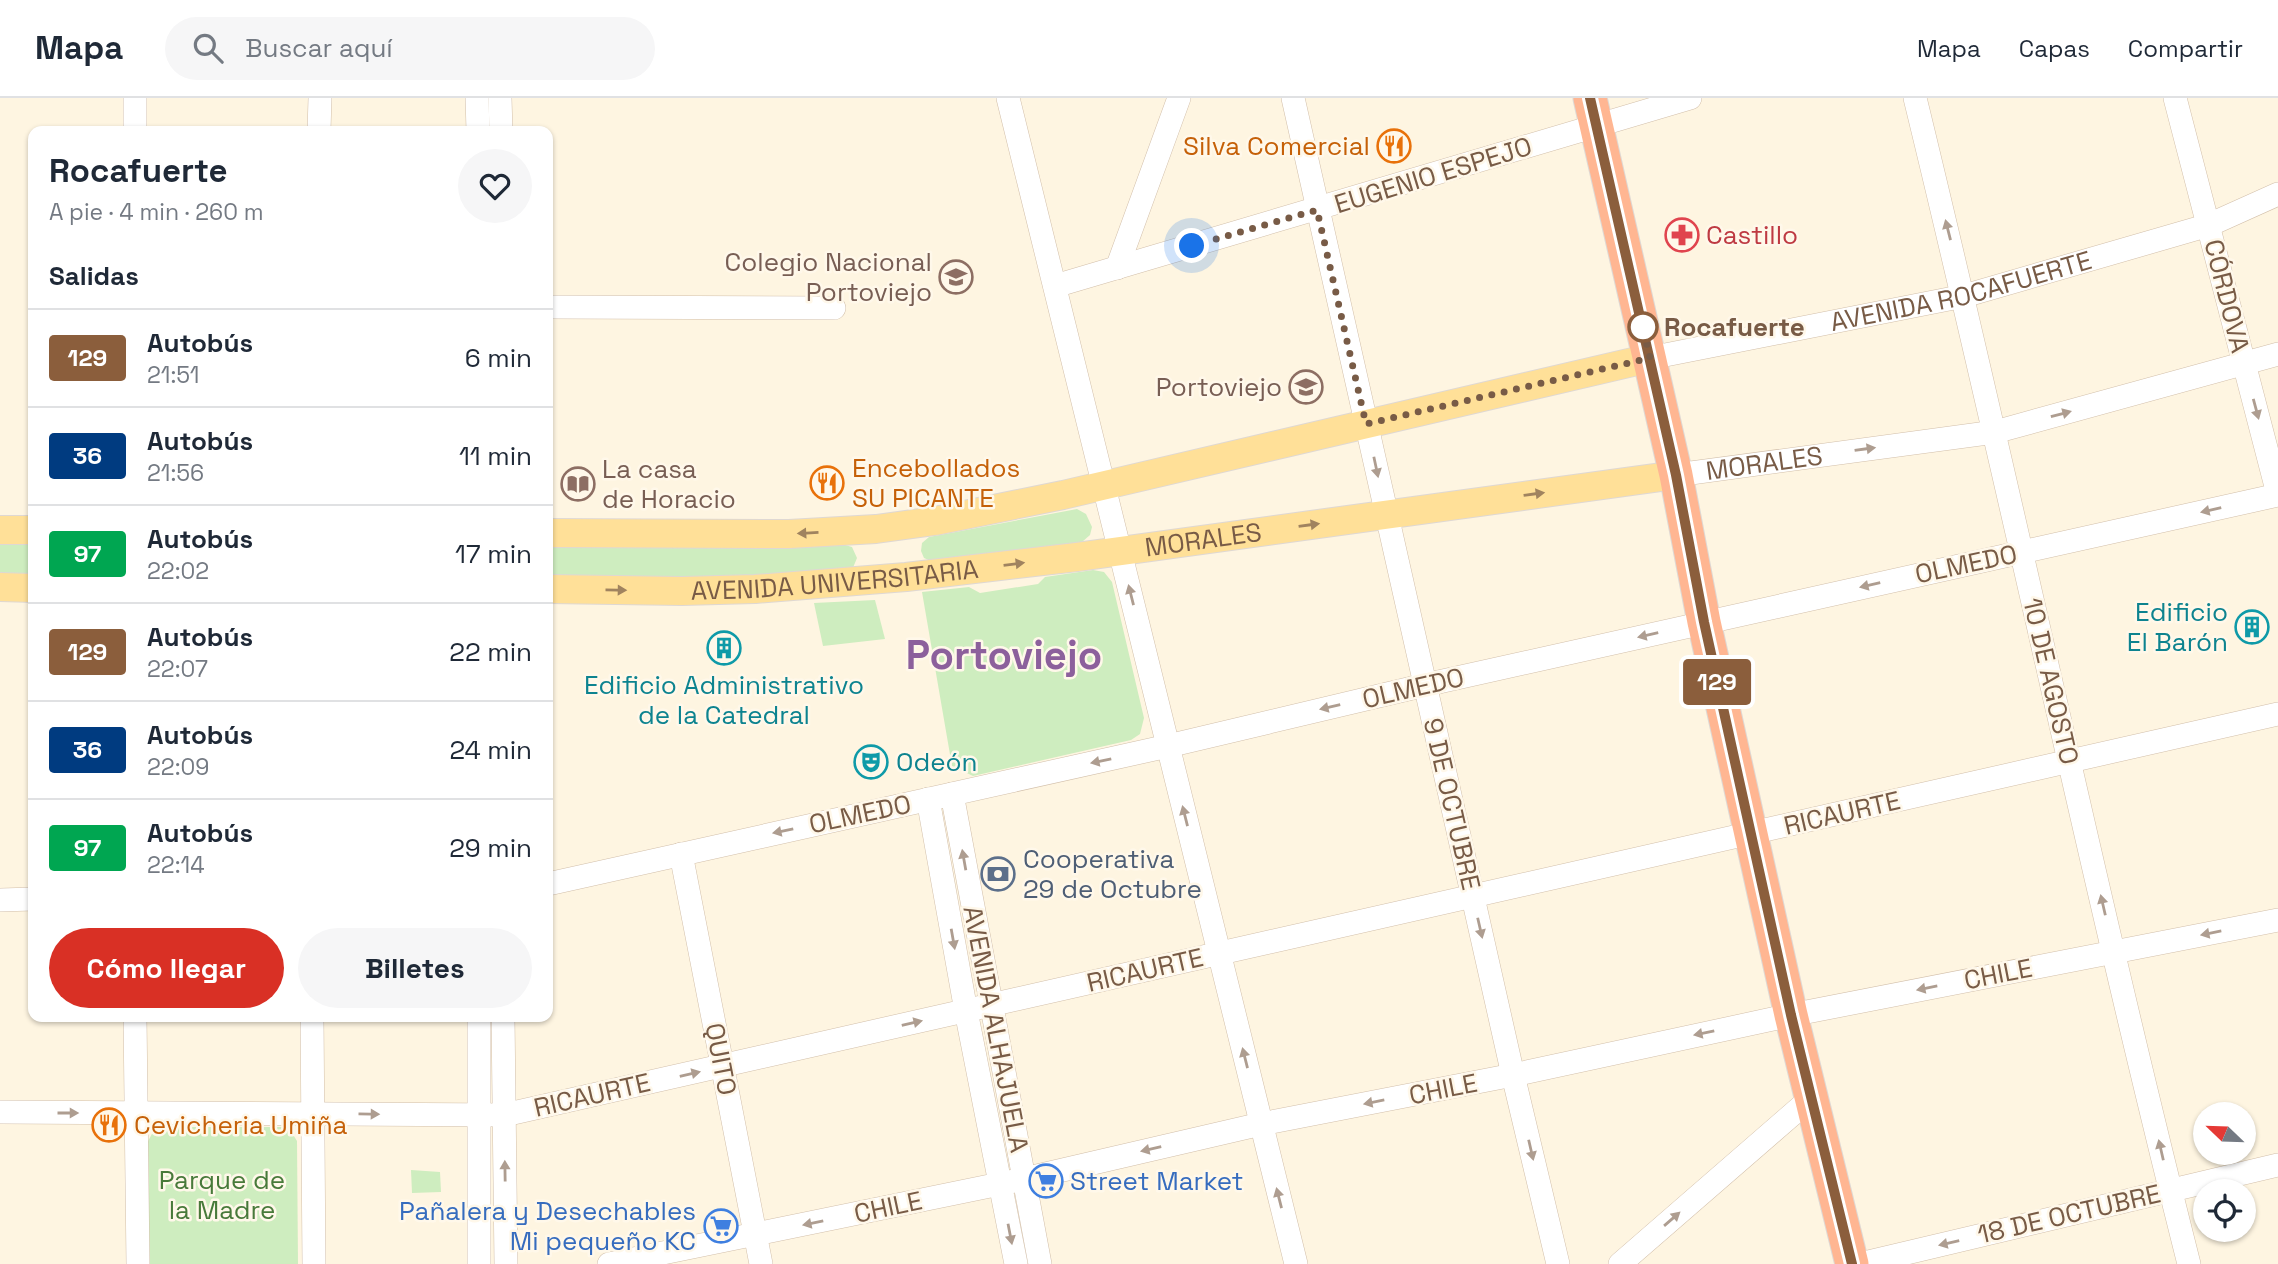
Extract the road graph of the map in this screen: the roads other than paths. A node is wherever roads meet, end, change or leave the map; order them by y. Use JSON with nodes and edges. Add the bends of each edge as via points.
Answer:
{"nodes":[{"id":1,"x":135,"y":98,"type":"edge"},
{"id":2,"x":320,"y":98,"type":"edge"},
{"id":3,"x":477,"y":98,"type":"edge"},
{"id":4,"x":500,"y":98,"type":"edge"},
{"id":5,"x":1008,"y":98,"type":"edge"},
{"id":6,"x":1179,"y":98,"type":"edge"},
{"id":7,"x":1293,"y":98,"type":"edge"},
{"id":8,"x":1690,"y":98,"type":"edge"},
{"id":9,"x":1915,"y":98,"type":"edge"},
{"id":10,"x":2175,"y":98,"type":"edge"},
{"id":11,"x":1593,"y":112,"type":"edge"},
{"id":12,"x":135,"y":126,"type":"edge"},
{"id":13,"x":319,"y":126,"type":"edge"},
{"id":14,"x":478,"y":126,"type":"edge"},
{"id":15,"x":501,"y":126,"type":"edge"},
{"id":16,"x":2278,"y":194,"type":"edge"},
{"id":17,"x":1317,"y":210,"type":"junction"},
{"id":18,"x":2208,"y":225,"type":"junction"},
{"id":19,"x":1117,"y":268,"type":"junction"},
{"id":20,"x":1055,"y":286,"type":"junction"},
{"id":21,"x":1964,"y":296,"type":"junction"},
{"id":22,"x":553,"y":307,"type":"edge"},
{"id":23,"x":834,"y":307,"type":"dead end"},
{"id":24,"x":2278,"y":354,"type":"edge"},
{"id":25,"x":1650,"y":358,"type":"junction"},
{"id":26,"x":2244,"y":363,"type":"junction"},
{"id":27,"x":1366,"y":424,"type":"junction"},
{"id":28,"x":1995,"y":432,"type":"junction"},
{"id":29,"x":1676,"y":475,"type":"junction"},
{"id":30,"x":1104,"y":486,"type":"junction"},
{"id":31,"x":2278,"y":494,"type":"edge"},
{"id":32,"x":1386,"y":514,"type":"junction"},
{"id":33,"x":0,"y":530,"type":"edge"},
{"id":34,"x":28,"y":530,"type":"edge"},
{"id":35,"x":553,"y":533,"type":"edge"},
{"id":36,"x":1120,"y":550,"type":"junction"},
{"id":37,"x":2021,"y":552,"type":"junction"},
{"id":38,"x":0,"y":587,"type":"edge"},
{"id":39,"x":28,"y":588,"type":"edge"},
{"id":40,"x":553,"y":589,"type":"edge"},
{"id":41,"x":1704,"y":622,"type":"junction"},
{"id":42,"x":1425,"y":685,"type":"junction"},
{"id":43,"x":2278,"y":714,"type":"edge"},
{"id":44,"x":1168,"y":746,"type":"junction"},
{"id":45,"x":2069,"y":761,"type":"junction"},
{"id":46,"x":952,"y":794,"type":"junction"},
{"id":47,"x":928,"y":799,"type":"junction"},
{"id":48,"x":1751,"y":833,"type":"junction"},
{"id":49,"x":681,"y":854,"type":"junction"},
{"id":50,"x":553,"y":883,"type":"edge"},
{"id":51,"x":1473,"y":896,"type":"junction"},
{"id":52,"x":28,"y":899,"type":"edge"},
{"id":53,"x":0,"y":900,"type":"edge"},
{"id":54,"x":2278,"y":920,"type":"edge"},
{"id":55,"x":2115,"y":951,"type":"junction"},
{"id":56,"x":1219,"y":954,"type":"junction"},
{"id":57,"x":990,"y":1006,"type":"junction"},
{"id":58,"x":966,"y":1011,"type":"junction"},
{"id":59,"x":1791,"y":1015,"type":"junction"},
{"id":60,"x":135,"y":1022,"type":"edge"},
{"id":61,"x":312,"y":1022,"type":"edge"},
{"id":62,"x":479,"y":1022,"type":"edge"},
{"id":63,"x":503,"y":1022,"type":"edge"},
{"id":64,"x":723,"y":1066,"type":"junction"},
{"id":65,"x":1513,"y":1075,"type":"junction"},
{"id":66,"x":1810,"y":1099,"type":"junction"},
{"id":67,"x":0,"y":1112,"type":"edge"},
{"id":68,"x":136,"y":1113,"type":"junction"},
{"id":69,"x":312,"y":1113,"type":"junction"},
{"id":70,"x":504,"y":1115,"type":"junction"},
{"id":71,"x":478,"y":1116,"type":"junction"},
{"id":72,"x":1261,"y":1124,"type":"junction"},
{"id":73,"x":2278,"y":1165,"type":"edge"},
{"id":74,"x":1024,"y":1179,"type":"junction"},
{"id":75,"x":1001,"y":1184,"type":"junction"},
{"id":76,"x":2171,"y":1191,"type":"junction"},
{"id":77,"x":755,"y":1234,"type":"junction"},
{"id":78,"x":138,"y":1264,"type":"edge"},
{"id":79,"x":314,"y":1264,"type":"edge"},
{"id":80,"x":479,"y":1264,"type":"edge"},
{"id":81,"x":506,"y":1264,"type":"edge"},
{"id":82,"x":609,"y":1264,"type":"edge"},
{"id":83,"x":761,"y":1264,"type":"edge"},
{"id":84,"x":1016,"y":1264,"type":"edge"},
{"id":85,"x":1040,"y":1264,"type":"edge"},
{"id":86,"x":1296,"y":1264,"type":"edge"},
{"id":87,"x":1558,"y":1264,"type":"edge"},
{"id":88,"x":1620,"y":1264,"type":"edge"},
{"id":89,"x":1852,"y":1264,"type":"edge"},
{"id":90,"x":1860,"y":1264,"type":"edge"},
{"id":91,"x":2189,"y":1264,"type":"edge"}],
"edges":[{"from":1,"to":12,"type":"street"},
{"from":2,"to":13,"type":"street"},
{"from":3,"to":14,"type":"street"},
{"from":4,"to":15,"type":"street"},
{"from":5,"to":20,"type":"street"},
{"from":6,"to":19,"type":"street"},
{"from":7,"to":17,"type":"street","name":"9 DE OCTUBRE"},
{"from":8,"to":11,"type":"street","name":"EUGENIO ESPEJO"},
{"from":21,"to":9,"type":"street","name":"10 DE AGOSTO","one_way":true},
{"from":10,"to":18,"type":"street","name":"CÓRDOVA"},
{"from":11,"to":17,"type":"street","name":"EUGENIO ESPEJO"},
{"from":11,"to":25,"type":"highway"},
{"from":16,"to":18,"type":"street","name":"AVENIDA ROCAFUERTE"},
{"from":17,"to":19,"type":"street","name":"EUGENIO ESPEJO"},
{"from":17,"to":27,"type":"street","name":"9 DE OCTUBRE"},
{"from":18,"to":21,"type":"street","name":"AVENIDA ROCAFUERTE"},
{"from":18,"to":26,"type":"street","name":"CÓRDOVA"},
{"from":19,"to":20,"type":"street","name":"EUGENIO ESPEJO"},
{"from":20,"to":30,"type":"street"},
{"from":21,"to":25,"type":"street","name":"AVENIDA ROCAFUERTE"},
{"from":21,"to":28,"type":"street","name":"10 DE AGOSTO"},
{"from":22,"to":23,"type":"street"},
{"from":24,"to":26,"type":"street","name":"MORALES"},
{"from":25,"to":27,"type":"main road","name":"AVENIDA ROCAFUERTE"},
{"from":25,"to":29,"type":"highway"},
{"from":28,"to":26,"type":"street","name":"MORALES","one_way":true},
{"from":26,"to":31,"type":"street","name":"CÓRDOVA","one_way":true},
{"from":27,"to":30,"type":"main road","name":"AVENIDA ROCAFUERTE"},
{"from":27,"to":32,"type":"street","name":"9 DE OCTUBRE","one_way":true},
{"from":29,"to":28,"type":"street","name":"MORALES","one_way":true},
{"from":28,"to":37,"type":"street","name":"10 DE AGOSTO"},
{"from":32,"to":29,"type":"main road","name":"MORALES","one_way":true},
{"from":29,"to":41,"type":"highway"},
{"from":30,"to":35,"type":"main road","name":"AVENIDA UNIVERSITARIA","one_way":true,"via":[[876,529],[720,535]]},
{"from":30,"to":36,"type":"street"},
{"from":31,"to":37,"type":"street","name":"OLMEDO","one_way":true},
{"from":36,"to":32,"type":"main road","name":"MORALES","one_way":true},
{"from":32,"to":42,"type":"street","name":"9 DE OCTUBRE"},
{"from":33,"to":34,"type":"main road"},
{"from":40,"to":36,"type":"main road","name":"AVENIDA UNIVERSITARIA","one_way":true,"via":[[682,591],[822,585]]},
{"from":44,"to":36,"type":"street","one_way":true},
{"from":37,"to":41,"type":"street","name":"OLMEDO","one_way":true},
{"from":37,"to":45,"type":"street","name":"10 DE AGOSTO"},
{"from":38,"to":39,"type":"main road"},
{"from":41,"to":42,"type":"street","name":"OLMEDO","one_way":true},
{"from":41,"to":48,"type":"highway"},
{"from":42,"to":44,"type":"street","name":"OLMEDO","one_way":true},
{"from":42,"to":51,"type":"street","name":"9 DE OCTUBRE"},
{"from":43,"to":45,"type":"street","name":"RICAURTE"},
{"from":44,"to":46,"type":"street","name":"OLMEDO","one_way":true},
{"from":56,"to":44,"type":"street","one_way":true},
{"from":45,"to":48,"type":"street","name":"RICAURTE"},
{"from":55,"to":45,"type":"street","name":"10 DE AGOSTO","one_way":true},
{"from":46,"to":47,"type":"street","name":"OLMEDO"},
{"from":57,"to":46,"type":"street","name":"AVENIDA ALHAJUELA","one_way":true},
{"from":47,"to":49,"type":"street","name":"OLMEDO","one_way":true},
{"from":47,"to":58,"type":"street","name":"AVENIDA ALHAJUELA","one_way":true},
{"from":48,"to":51,"type":"street","name":"RICAURTE"},
{"from":48,"to":59,"type":"highway"},
{"from":49,"to":50,"type":"street","name":"OLMEDO"},
{"from":49,"to":64,"type":"street","name":"QUITO"},
{"from":51,"to":56,"type":"street","name":"RICAURTE"},
{"from":51,"to":65,"type":"street","name":"9 DE OCTUBRE","one_way":true},
{"from":52,"to":53,"type":"street"},
{"from":54,"to":55,"type":"street","name":"CHILE","one_way":true},
{"from":55,"to":59,"type":"street","name":"CHILE","one_way":true},
{"from":76,"to":55,"type":"street","name":"10 DE AGOSTO","one_way":true},
{"from":56,"to":57,"type":"street","name":"RICAURTE"},
{"from":72,"to":56,"type":"street","one_way":true},
{"from":57,"to":58,"type":"street","name":"RICAURTE"},
{"from":57,"to":74,"type":"street","name":"AVENIDA ALHAJUELA"},
{"from":64,"to":58,"type":"street","name":"RICAURTE","one_way":true},
{"from":58,"to":75,"type":"street","name":"AVENIDA ALHAJUELA"},
{"from":59,"to":65,"type":"street","name":"CHILE","one_way":true},
{"from":59,"to":66,"type":"highway"},
{"from":60,"to":68,"type":"street"},
{"from":61,"to":69,"type":"street"},
{"from":62,"to":71,"type":"street"},
{"from":63,"to":70,"type":"street"},
{"from":70,"to":64,"type":"street","name":"RICAURTE","one_way":true},
{"from":64,"to":77,"type":"street","name":"QUITO"},
{"from":65,"to":72,"type":"street","name":"CHILE","one_way":true},
{"from":65,"to":87,"type":"street","name":"9 DE OCTUBRE","one_way":true},
{"from":88,"to":66,"type":"street","one_way":true},
{"from":66,"to":89,"type":"highway"},
{"from":67,"to":68,"type":"street","name":"RICAURTE","one_way":true},
{"from":68,"to":69,"type":"street","name":"RICAURTE"},
{"from":68,"to":78,"type":"street"},
{"from":69,"to":71,"type":"street","name":"RICAURTE","one_way":true},
{"from":69,"to":79,"type":"street"},
{"from":70,"to":71,"type":"street","name":"RICAURTE"},
{"from":81,"to":70,"type":"street","one_way":true},
{"from":71,"to":80,"type":"street"},
{"from":72,"to":74,"type":"street","name":"CHILE","one_way":true},
{"from":86,"to":72,"type":"street","one_way":true},
{"from":73,"to":76,"type":"street","name":"18 DE OCTUBRE"},
{"from":74,"to":75,"type":"street","name":"CHILE"},
{"from":74,"to":85,"type":"street","name":"AVENIDA ALHAJUELA"},
{"from":75,"to":77,"type":"street","name":"CHILE","one_way":true},
{"from":75,"to":84,"type":"street","name":"AVENIDA ALHAJUELA","one_way":true},
{"from":76,"to":90,"type":"street","name":"18 DE OCTUBRE","one_way":true},
{"from":76,"to":91,"type":"street","name":"10 DE AGOSTO"},
{"from":77,"to":82,"type":"street","name":"CHILE"},
{"from":77,"to":83,"type":"street","name":"QUITO"}]}
